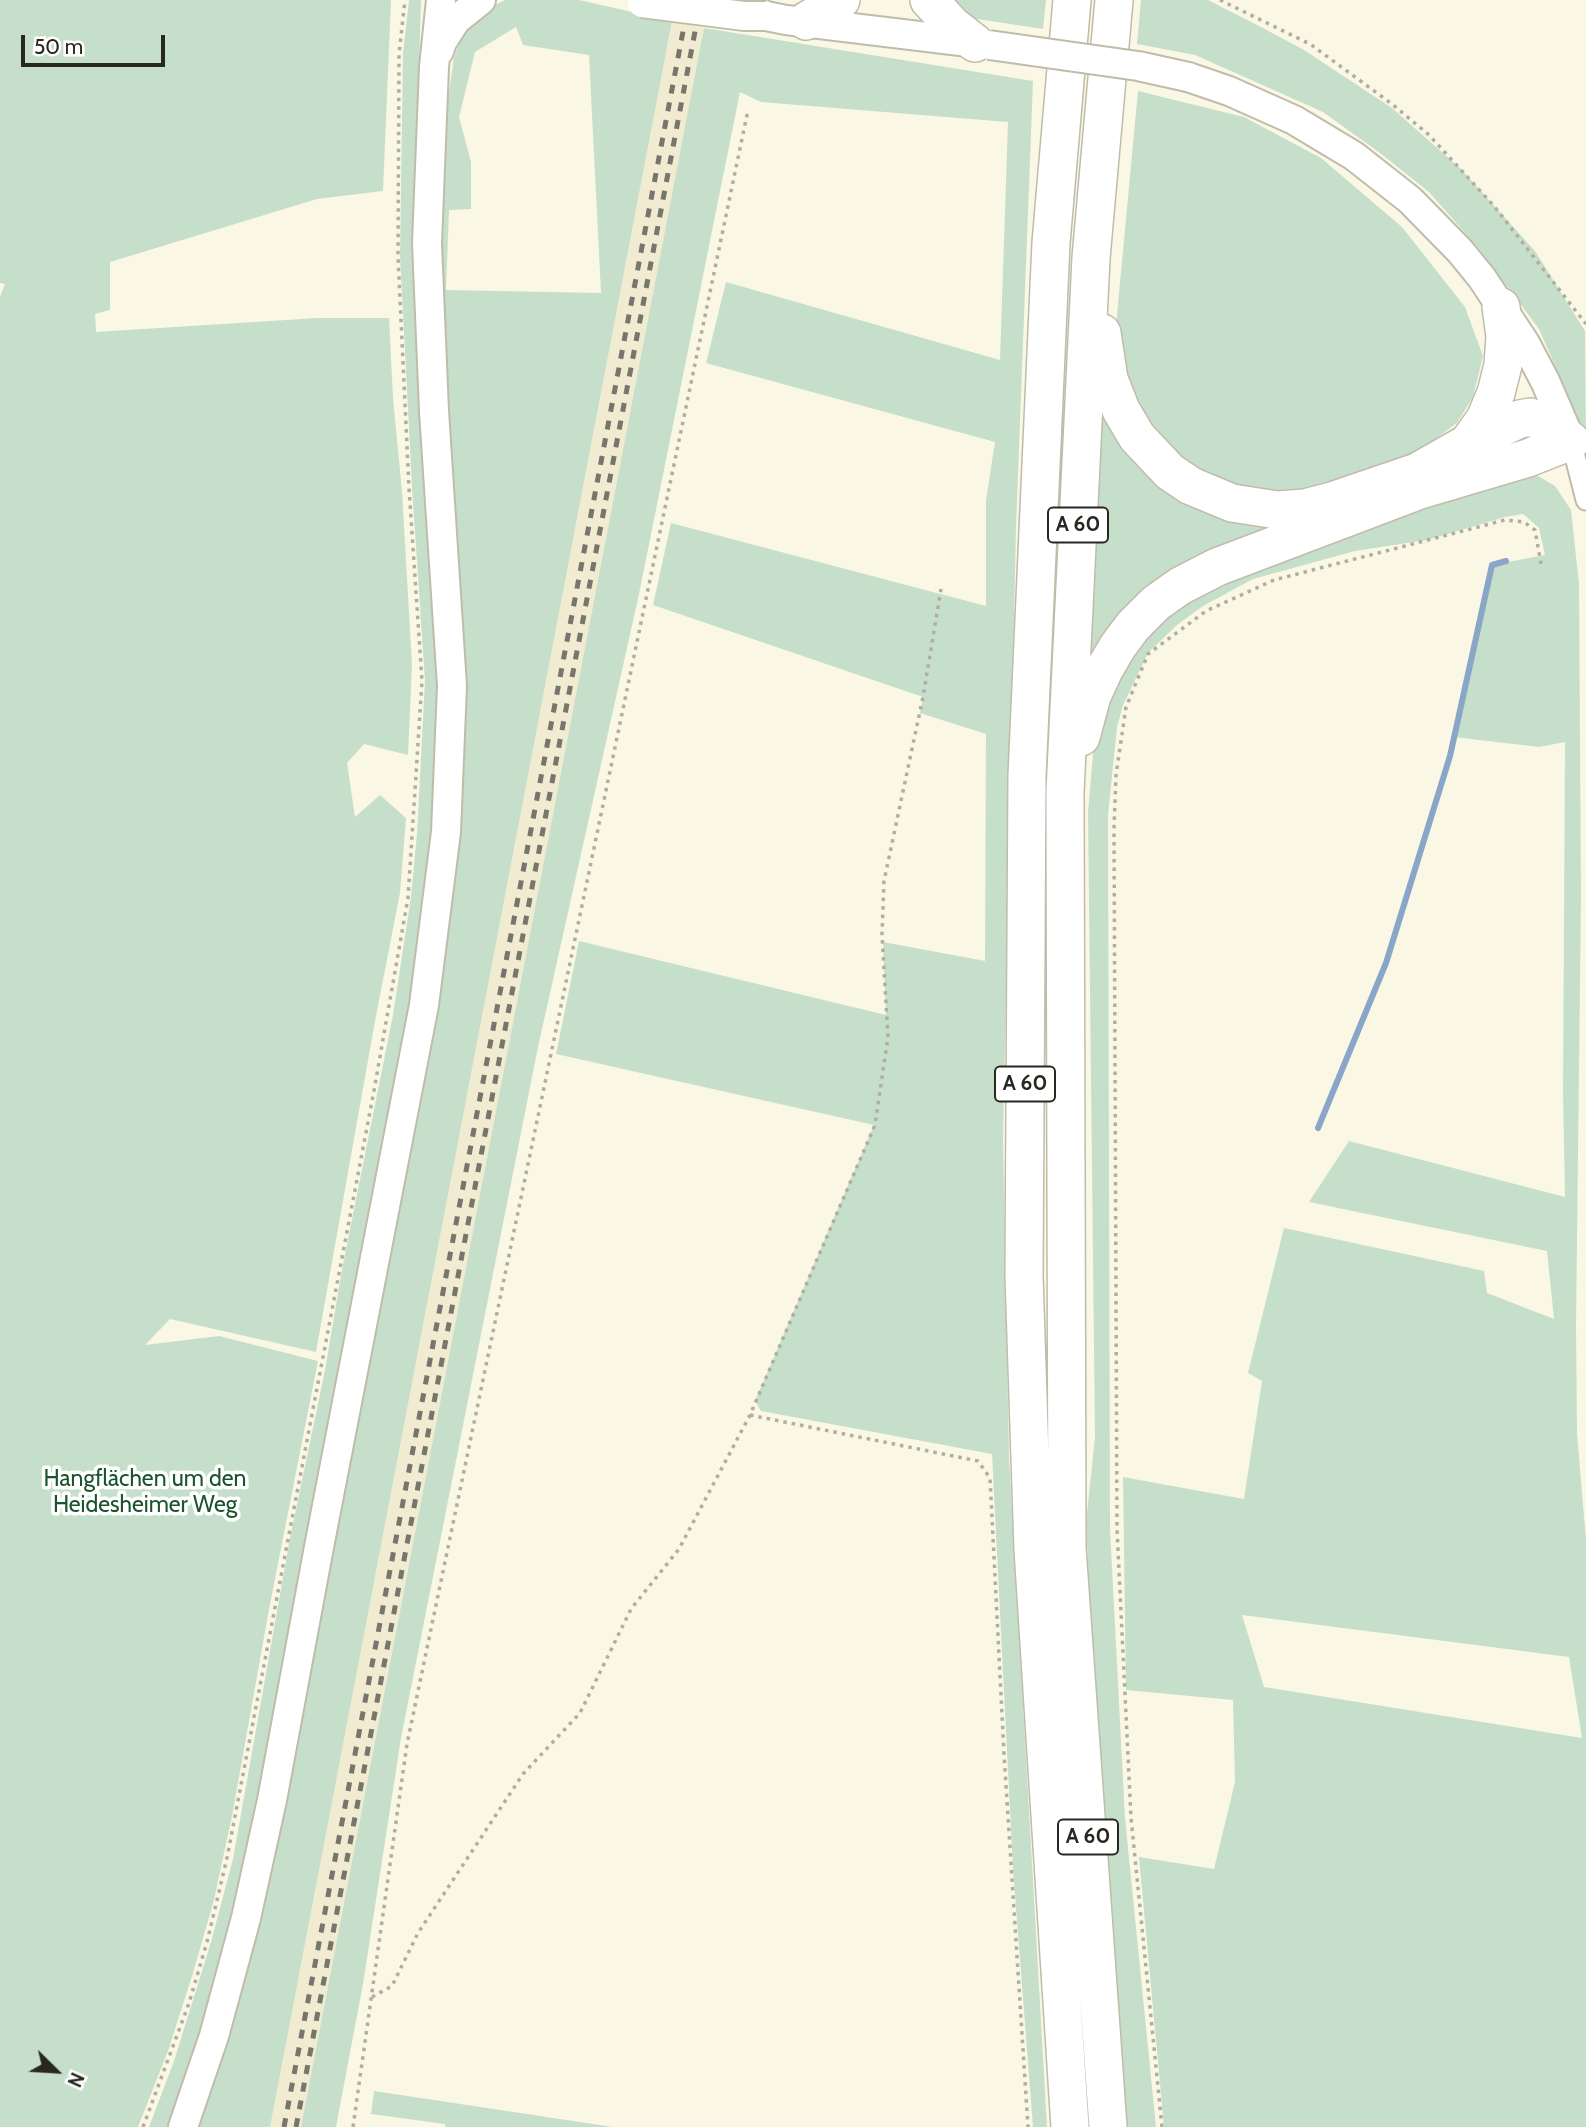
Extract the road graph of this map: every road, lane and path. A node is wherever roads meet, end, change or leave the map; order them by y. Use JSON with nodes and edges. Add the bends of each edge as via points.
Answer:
{"nodes":[{"id":1,"x":405,"y":0,"type":"edge"},
{"id":2,"x":441,"y":0,"type":"edge"},
{"id":3,"x":481,"y":0,"type":"edge"},
{"id":4,"x":722,"y":0,"type":"edge"},
{"id":5,"x":841,"y":0,"type":"edge"},
{"id":6,"x":929,"y":0,"type":"edge"},
{"id":7,"x":1072,"y":0,"type":"edge"},
{"id":8,"x":1114,"y":0,"type":"edge"},
{"id":9,"x":1220,"y":0,"type":"edge"},
{"id":10,"x":633,"y":2,"type":"edge"},
{"id":11,"x":807,"y":10,"type":"edge"},
{"id":12,"x":766,"y":16,"type":"junction"},
{"id":13,"x":982,"y":44,"type":"junction"},
{"id":14,"x":433,"y":67,"type":"junction"},
{"id":15,"x":748,"y":110,"type":"dead end"},
{"id":16,"x":1091,"y":258,"type":"junction"},
{"id":17,"x":1501,"y":307,"type":"junction"},
{"id":18,"x":1586,"y":324,"type":"edge"},
{"id":19,"x":1571,"y":441,"type":"junction"},
{"id":20,"x":1468,"y":443,"type":"junction"},
{"id":21,"x":1586,"y":500,"type":"edge"},
{"id":22,"x":1541,"y":564,"type":"dead end"},
{"id":23,"x":941,"y":589,"type":"dead end"},
{"id":24,"x":1065,"y":792,"type":"junction"},
{"id":25,"x":750,"y":1415,"type":"junction"},
{"id":26,"x":372,"y":1997,"type":"junction"},
{"id":27,"x":144,"y":2127,"type":"edge"},
{"id":28,"x":183,"y":2127,"type":"edge"},
{"id":29,"x":354,"y":2127,"type":"edge"},
{"id":30,"x":1028,"y":2127,"type":"edge"},
{"id":31,"x":1070,"y":2127,"type":"edge"},
{"id":32,"x":1108,"y":2127,"type":"edge"},
{"id":33,"x":1161,"y":2127,"type":"edge"}],
"edges":[{"from":1,"to":27,"type":"path","via":[[399,54],[398,257],[422,681],[408,898],[228,1858],[189,2003]]},
{"from":2,"to":14,"type":"main road"},
{"from":3,"to":14,"type":"main road","via":[[456,20]]},
{"from":4,"to":12,"type":"main road"},
{"from":5,"to":11,"type":"highway"},
{"from":6,"to":13,"type":"highway","via":[[952,25]]},
{"from":7,"to":31,"type":"highway","number":"A 60","via":[[1051,243],[1027,776],[1024,1262],[1033,1549]]},
{"from":8,"to":16,"type":"highway","number":"A 60"},
{"from":9,"to":18,"type":"path","via":[[1310,44],[1429,135],[1494,206]]},
{"from":10,"to":12,"type":"main road","bridge":true},
{"from":11,"to":12,"type":"main road"},
{"from":11,"to":13,"type":"main road"},
{"from":13,"to":17,"type":"main road","bridge":true,"via":[[1188,77],[1272,109],[1383,177],[1435,225]]},
{"from":14,"to":28,"type":"main road","via":[[427,243],[452,686],[446,832],[424,1005],[272,1800],[246,1919]]},
{"from":15,"to":26,"type":"path","via":[[407,1744]]},
{"from":16,"to":20,"type":"highway","via":[[1109,379],[1121,410],[1154,457],[1170,472],[1212,496],[1252,508],[1305,508],[1417,472]]},
{"from":16,"to":24,"type":"highway","number":"A 60"},
{"from":17,"to":19,"type":"main road","via":[[1545,380]]},
{"from":17,"to":20,"type":"highway","via":[[1503,365],[1485,419]]},
{"from":19,"to":20,"type":"highway","via":[[1553,426],[1530,417]]},
{"from":19,"to":21,"type":"street"},
{"from":19,"to":24,"type":"highway","via":[[1420,490],[1217,567],[1180,586],[1133,626],[1105,668],[1092,696]]},
{"from":22,"to":33,"type":"path","via":[[1535,530],[1524,522],[1505,520],[1274,580],[1206,611],[1148,654],[1126,707],[1116,775],[1113,854],[1117,1529],[1131,1818]]},
{"from":23,"to":25,"type":"path","via":[[884,881],[888,1037],[875,1125]]},
{"from":24,"to":32,"type":"highway","number":"A 60","via":[[1067,1548]]},
{"from":25,"to":26,"type":"path","via":[[679,1549],[631,1609],[580,1713],[523,1774],[418,1933],[392,1986]]},
{"from":25,"to":30,"type":"path","via":[[978,1461],[990,1478]]},
{"from":26,"to":29,"type":"path"}]}
